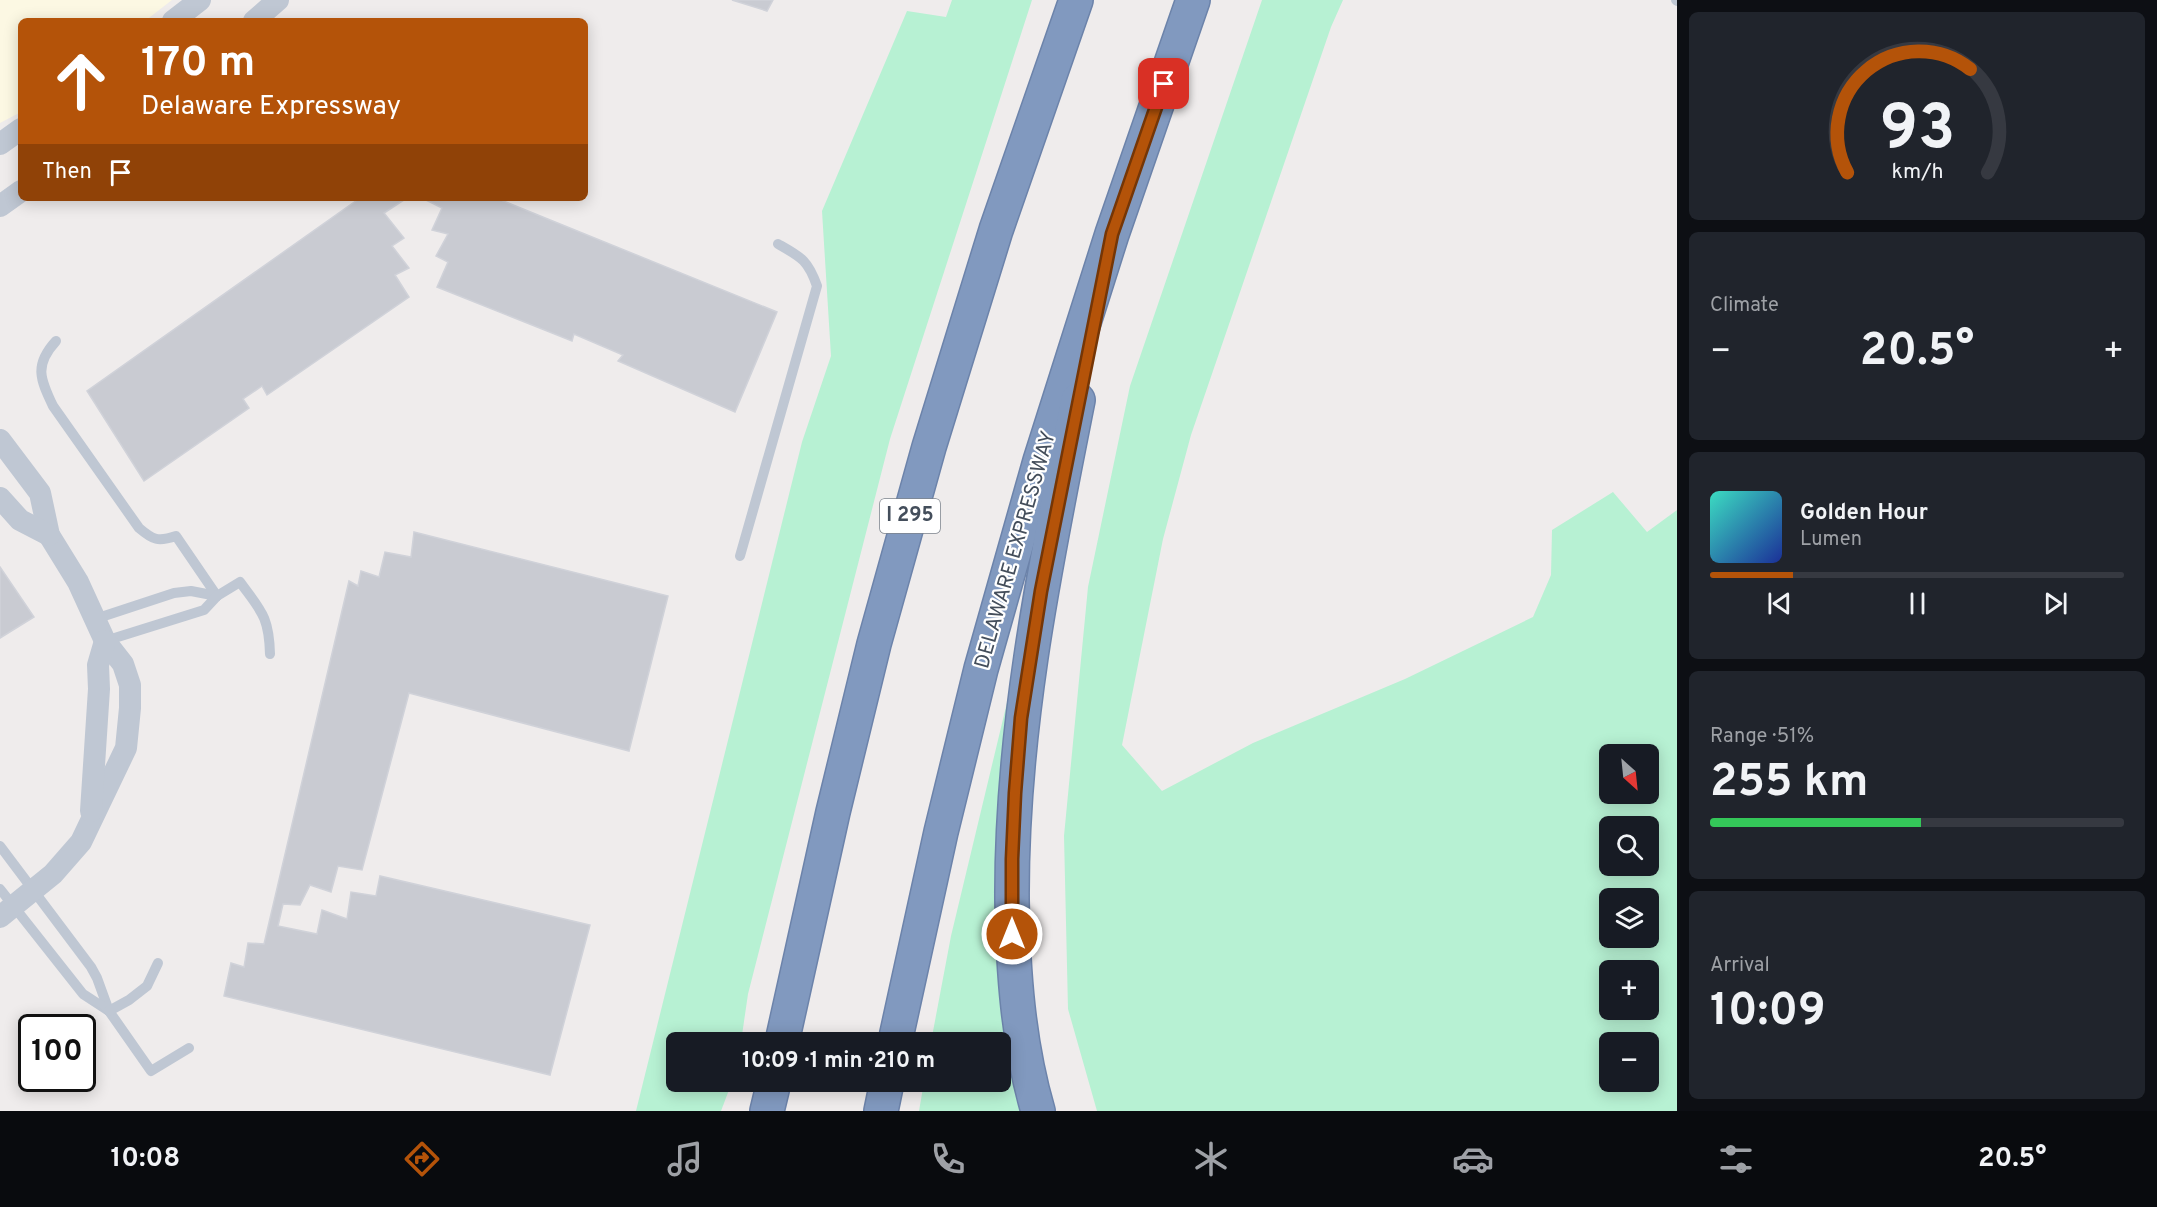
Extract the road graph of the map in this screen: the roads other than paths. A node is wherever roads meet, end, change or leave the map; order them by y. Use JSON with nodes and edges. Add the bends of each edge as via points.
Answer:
{"nodes":[{"id":1,"x":200,"y":0,"type":"edge"},
{"id":2,"x":278,"y":0,"type":"edge"},
{"id":3,"x":1076,"y":0,"type":"edge"},
{"id":4,"x":1193,"y":0,"type":"edge"},
{"id":5,"x":177,"y":18,"type":"edge"},
{"id":6,"x":257,"y":18,"type":"edge"},
{"id":7,"x":18,"y":131,"type":"edge"},
{"id":8,"x":0,"y":144,"type":"edge"},
{"id":9,"x":18,"y":193,"type":"edge"},
{"id":10,"x":0,"y":206,"type":"edge"},
{"id":11,"x":1112,"y":234,"type":"junction"},
{"id":12,"x":778,"y":244,"type":"dead end"},
{"id":13,"x":56,"y":341,"type":"dead end"},
{"id":14,"x":0,"y":440,"type":"edge"},
{"id":15,"x":0,"y":498,"type":"edge"},
{"id":16,"x":49,"y":535,"type":"junction"},
{"id":17,"x":740,"y":556,"type":"dead end"},
{"id":18,"x":217,"y":596,"type":"junction"},
{"id":19,"x":95,"y":619,"type":"junction"},
{"id":20,"x":105,"y":641,"type":"junction"},
{"id":21,"x":270,"y":654,"type":"dead end"},
{"id":22,"x":91,"y":822,"type":"junction"},
{"id":23,"x":0,"y":846,"type":"edge"},
{"id":24,"x":33,"y":891,"type":"junction"},
{"id":25,"x":4,"y":904,"type":"edge"},
{"id":26,"x":158,"y":963,"type":"dead end"},
{"id":27,"x":109,"y":1011,"type":"junction"},
{"id":28,"x":784,"y":1032,"type":"edge"},
{"id":29,"x":897,"y":1032,"type":"edge"},
{"id":30,"x":189,"y":1048,"type":"dead end"},
{"id":31,"x":772,"y":1092,"type":"edge"},
{"id":32,"x":885,"y":1092,"type":"edge"},
{"id":33,"x":767,"y":1111,"type":"edge"},
{"id":34,"x":881,"y":1111,"type":"edge"},
{"id":35,"x":1038,"y":1111,"type":"edge"}],
"edges":[{"from":1,"to":5,"type":"street"},
{"from":2,"to":6,"type":"street"},
{"from":3,"to":28,"type":"highway","number":"I 295","via":[[996,230],[929,447],[874,645]]},
{"from":4,"to":11,"type":"highway","name":"DELAWARE EXPRESSWAY"},
{"from":7,"to":8,"type":"street"},
{"from":9,"to":10,"type":"street"},
{"from":11,"to":29,"type":"highway","name":"DELAWARE EXPRESSWAY","via":[[1040,461],[981,669]]},
{"from":11,"to":35,"type":"highway","via":[[1042,580],[1018,761],[1012,934],[1017,1000]]},
{"from":12,"to":17,"type":"lane","via":[[803,259],[817,285]]},
{"from":13,"to":18,"type":"lane","via":[[45,354],[40,370],[53,406],[139,528],[151,538],[164,540],[176,536]]},
{"from":14,"to":16,"type":"street","via":[[40,493]]},
{"from":15,"to":16,"type":"street","via":[[20,520]]},
{"from":16,"to":19,"type":"street"},
{"from":18,"to":19,"type":"lane","via":[[191,591],[174,593]]},
{"from":18,"to":20,"type":"lane","via":[[204,610]]},
{"from":18,"to":21,"type":"lane","via":[[240,582],[264,615]]},
{"from":19,"to":20,"type":"street"},
{"from":20,"to":22,"type":"street","via":[[98,665]]},
{"from":20,"to":22,"type":"street","via":[[123,664],[130,686],[130,708],[126,748]]},
{"from":22,"to":24,"type":"street","via":[[72,853]]},
{"from":23,"to":24,"type":"lane"},
{"from":24,"to":25,"type":"street"},
{"from":24,"to":27,"type":"lane","via":[[91,967]]},
{"from":25,"to":27,"type":"lane","via":[[83,994]]},
{"from":26,"to":27,"type":"lane","via":[[147,986]]},
{"from":27,"to":30,"type":"lane","via":[[151,1071]]},
{"from":31,"to":33,"type":"highway"},
{"from":32,"to":34,"type":"highway"}]}
